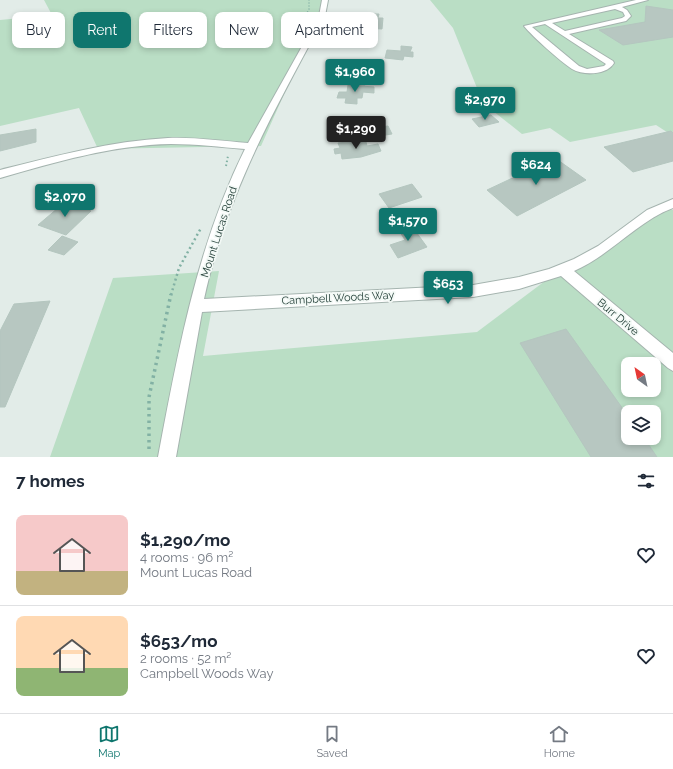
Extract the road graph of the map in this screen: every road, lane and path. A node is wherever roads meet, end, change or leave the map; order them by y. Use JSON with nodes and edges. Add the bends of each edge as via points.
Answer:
{"nodes":[{"id":1,"x":325,"y":0,"type":"edge"},
{"id":2,"x":645,"y":0,"type":"edge"},
{"id":3,"x":617,"y":6,"type":"junction"},
{"id":4,"x":597,"y":11,"type":"junction"},
{"id":5,"x":625,"y":18,"type":"junction"},
{"id":6,"x":546,"y":22,"type":"junction"},
{"id":7,"x":564,"y":33,"type":"junction"},
{"id":8,"x":252,"y":146,"type":"junction"},
{"id":9,"x":230,"y":152,"type":"dead end"},
{"id":10,"x":0,"y":174,"type":"edge"},
{"id":11,"x":227,"y":174,"type":"dead end"},
{"id":12,"x":673,"y":203,"type":"edge"},
{"id":13,"x":202,"y":227,"type":"dead end"},
{"id":14,"x":563,"y":270,"type":"junction"},
{"id":15,"x":196,"y":306,"type":"junction"},
{"id":16,"x":673,"y":363,"type":"edge"},
{"id":17,"x":149,"y":453,"type":"dead end"},
{"id":18,"x":167,"y":457,"type":"edge"}],
"edges":[{"from":1,"to":8,"type":"street","name":"Mount Lucas Road","via":[[322,16]]},
{"from":2,"to":3,"type":"street"},
{"from":3,"to":4,"type":"street"},
{"from":3,"to":5,"type":"street","via":[[625,10],[628,16]]},
{"from":4,"to":5,"type":"street","via":[[614,18]]},
{"from":4,"to":6,"type":"street"},
{"from":5,"to":7,"type":"street","via":[[615,23]]},
{"from":6,"to":7,"type":"street"},
{"from":6,"to":7,"type":"street","via":[[527,26],[576,68],[587,72],[607,68],[610,64]]},
{"from":8,"to":10,"type":"street","via":[[194,141],[146,143],[79,153]]},
{"from":8,"to":15,"type":"street","name":"Mount Lucas Road","via":[[229,195]]},
{"from":9,"to":11,"type":"path","via":[[226,159]]},
{"from":12,"to":14,"type":"street","name":"Campbell Woods Way","via":[[642,218],[592,256]]},
{"from":13,"to":17,"type":"path","via":[[179,268],[169,300],[149,397]]},
{"from":14,"to":15,"type":"street","name":"Campbell Woods Way","via":[[516,284],[473,291]]},
{"from":14,"to":16,"type":"street","name":"Burr Drive"},
{"from":15,"to":18,"type":"street","name":"Mount Lucas Road"}]}
